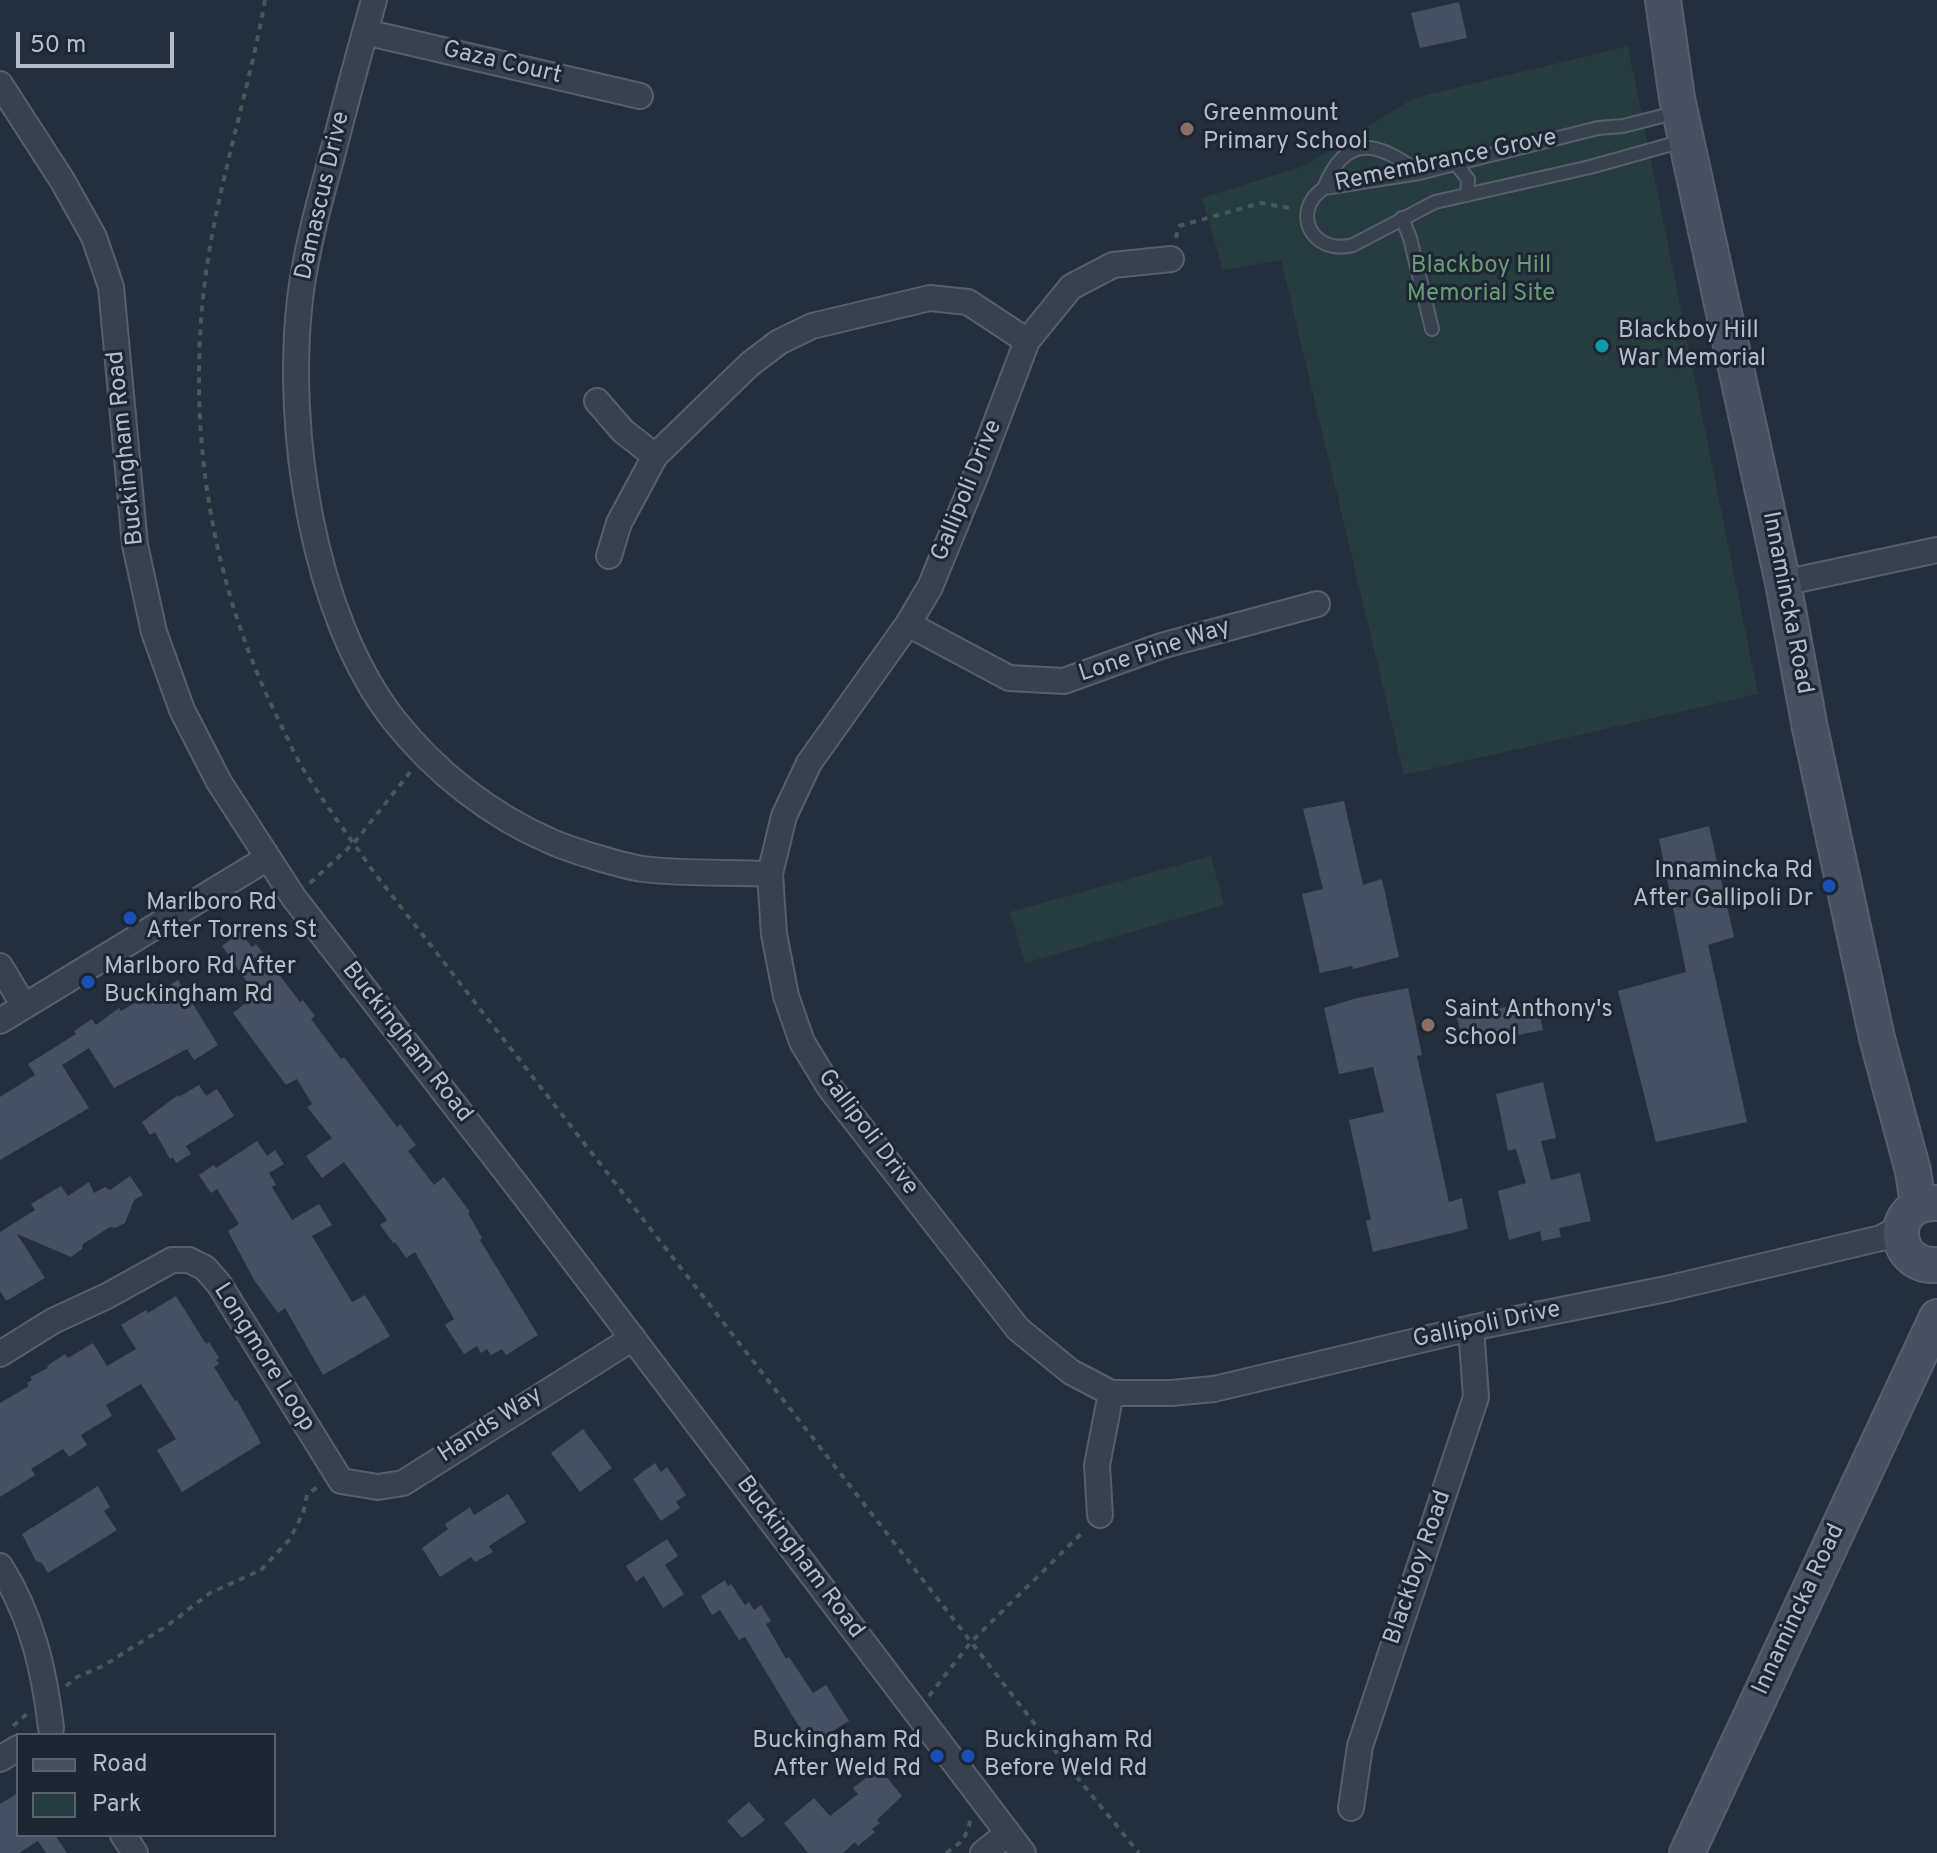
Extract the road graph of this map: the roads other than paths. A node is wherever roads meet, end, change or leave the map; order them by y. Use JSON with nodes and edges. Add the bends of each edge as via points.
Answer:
{"nodes":[{"id":1,"x":374,"y":0,"type":"edge"},
{"id":2,"x":1645,"y":0,"type":"edge"},
{"id":3,"x":1663,"y":0,"type":"edge"},
{"id":4,"x":365,"y":32,"type":"junction"},
{"id":5,"x":0,"y":84,"type":"edge"},
{"id":6,"x":640,"y":96,"type":"dead end"},
{"id":7,"x":1681,"y":116,"type":"junction"},
{"id":8,"x":1455,"y":163,"type":"junction"},
{"id":9,"x":1419,"y":173,"type":"junction"},
{"id":10,"x":1324,"y":188,"type":"junction"},
{"id":11,"x":1467,"y":195,"type":"junction"},
{"id":12,"x":1402,"y":218,"type":"junction"},
{"id":13,"x":1171,"y":259,"type":"road end"},
{"id":14,"x":1432,"y":329,"type":"dead end"},
{"id":15,"x":1027,"y":341,"type":"junction"},
{"id":16,"x":597,"y":401,"type":"dead end"},
{"id":17,"x":655,"y":456,"type":"junction"},
{"id":18,"x":1937,"y":550,"type":"edge"},
{"id":19,"x":609,"y":556,"type":"dead end"},
{"id":20,"x":1783,"y":583,"type":"junction"},
{"id":21,"x":1317,"y":604,"type":"dead end"},
{"id":22,"x":908,"y":624,"type":"junction"},
{"id":23,"x":266,"y":859,"type":"junction"},
{"id":24,"x":770,"y":874,"type":"junction"},
{"id":25,"x":0,"y":966,"type":"edge"},
{"id":26,"x":24,"y":1006,"type":"junction"},
{"id":27,"x":0,"y":1021,"type":"edge"},
{"id":28,"x":1922,"y":1231,"type":"edge"},
{"id":29,"x":1937,"y":1317,"type":"edge"},
{"id":30,"x":1471,"y":1328,"type":"junction"},
{"id":31,"x":633,"y":1338,"type":"junction"},
{"id":32,"x":0,"y":1354,"type":"edge"},
{"id":33,"x":1914,"y":1367,"type":"junction"},
{"id":34,"x":1111,"y":1393,"type":"junction"},
{"id":35,"x":327,"y":1482,"type":"joint"},
{"id":36,"x":1100,"y":1515,"type":"road end"},
{"id":37,"x":0,"y":1566,"type":"edge"},
{"id":38,"x":49,"y":1733,"type":"edge"},
{"id":39,"x":14,"y":1738,"type":"edge"},
{"id":40,"x":0,"y":1759,"type":"edge"},
{"id":41,"x":1351,"y":1808,"type":"dead end"},
{"id":42,"x":1007,"y":1834,"type":"junction"},
{"id":43,"x":983,"y":1853,"type":"edge"},
{"id":44,"x":1023,"y":1853,"type":"edge"},
{"id":45,"x":1687,"y":1853,"type":"edge"}],
"edges":[{"from":1,"to":4,"type":"street","name":"Damascus Drive"},
{"from":2,"to":7,"type":"main road","name":"Innamincka Road"},
{"from":3,"to":7,"type":"main road","name":"Innamincka Road"},
{"from":4,"to":6,"type":"street","name":"Gaza Court"},
{"from":4,"to":24,"type":"street","name":"Damascus Drive","via":[[311,233],[295,360],[308,509],[329,591],[360,665],[394,720],[441,772],[494,812],[552,842],[641,869]]},
{"from":5,"to":23,"type":"street","name":"Buckingham Road","via":[[99,249],[111,287],[135,545],[154,632],[182,710]]},
{"from":7,"to":8,"type":"lane","name":"Remembrance Grove"},
{"from":7,"to":11,"type":"lane","name":"Remembrance Grove","via":[[1590,167]]},
{"from":7,"to":20,"type":"main road","name":"Innamincka Road"},
{"from":8,"to":9,"type":"lane","name":"Remembrance Grove"},
{"from":8,"to":11,"type":"lane","via":[[1468,179]]},
{"from":9,"to":10,"type":"lane","name":"Remembrance Grove"},
{"from":9,"to":10,"type":"lane","via":[[1395,154],[1365,147],[1340,158]]},
{"from":10,"to":12,"type":"lane","name":"Remembrance Grove","via":[[1315,194],[1308,212],[1316,239],[1327,246],[1353,245]]},
{"from":11,"to":12,"type":"lane","name":"Remembrance Grove","via":[[1435,202]]},
{"from":12,"to":14,"type":"lane"},
{"from":13,"to":15,"type":"street","name":"Gallipoli Drive","via":[[1113,265],[1071,287]]},
{"from":15,"to":17,"type":"street","via":[[968,302],[930,298],[812,326],[750,364]]},
{"from":15,"to":22,"type":"street","name":"Gallipoli Drive","via":[[930,587]]},
{"from":16,"to":17,"type":"street"},
{"from":17,"to":19,"type":"street","via":[[619,523]]},
{"from":18,"to":20,"type":"street"},
{"from":20,"to":28,"type":"main road","name":"Innamincka Road","via":[[1813,743],[1894,1108],[1913,1171]]},
{"from":21,"to":22,"type":"street","name":"Lone Pine Way","via":[[1161,646],[1064,681],[1009,678]]},
{"from":22,"to":24,"type":"street","name":"Gallipoli Drive","via":[[809,763],[784,816]]},
{"from":23,"to":26,"type":"street"},
{"from":23,"to":31,"type":"street","name":"Buckingham Road"},
{"from":24,"to":34,"type":"street","name":"Gallipoli Drive","via":[[786,996],[802,1042],[830,1088],[1018,1329],[1071,1372]]},
{"from":25,"to":26,"type":"street"},
{"from":26,"to":27,"type":"street"},
{"from":28,"to":30,"type":"street","name":"Gallipoli Drive"},
{"from":28,"to":33,"type":"main road","name":"Innamincka Road","via":[[1926,1295]]},
{"from":29,"to":33,"type":"main road","name":"Innamincka Road"},
{"from":30,"to":34,"type":"street","name":"Gallipoli Drive","via":[[1214,1389]]},
{"from":30,"to":41,"type":"street","name":"Blackboy Road","via":[[1476,1397],[1360,1746]]},
{"from":31,"to":35,"type":"street","name":"Hands Way","via":[[403,1483],[378,1487]]},
{"from":31,"to":42,"type":"street","name":"Buckingham Road"},
{"from":32,"to":35,"type":"street","name":"Longmore Loop","via":[[155,1268],[189,1260],[219,1284]]},
{"from":33,"to":45,"type":"main road","name":"Innamincka Road"},
{"from":34,"to":36,"type":"street","via":[[1097,1465]]},
{"from":37,"to":38,"type":"street","via":[[28,1621],[44,1674]]},
{"from":39,"to":40,"type":"street"},
{"from":42,"to":43,"type":"street"},
{"from":42,"to":44,"type":"street","name":"Buckingham Road"}]}
